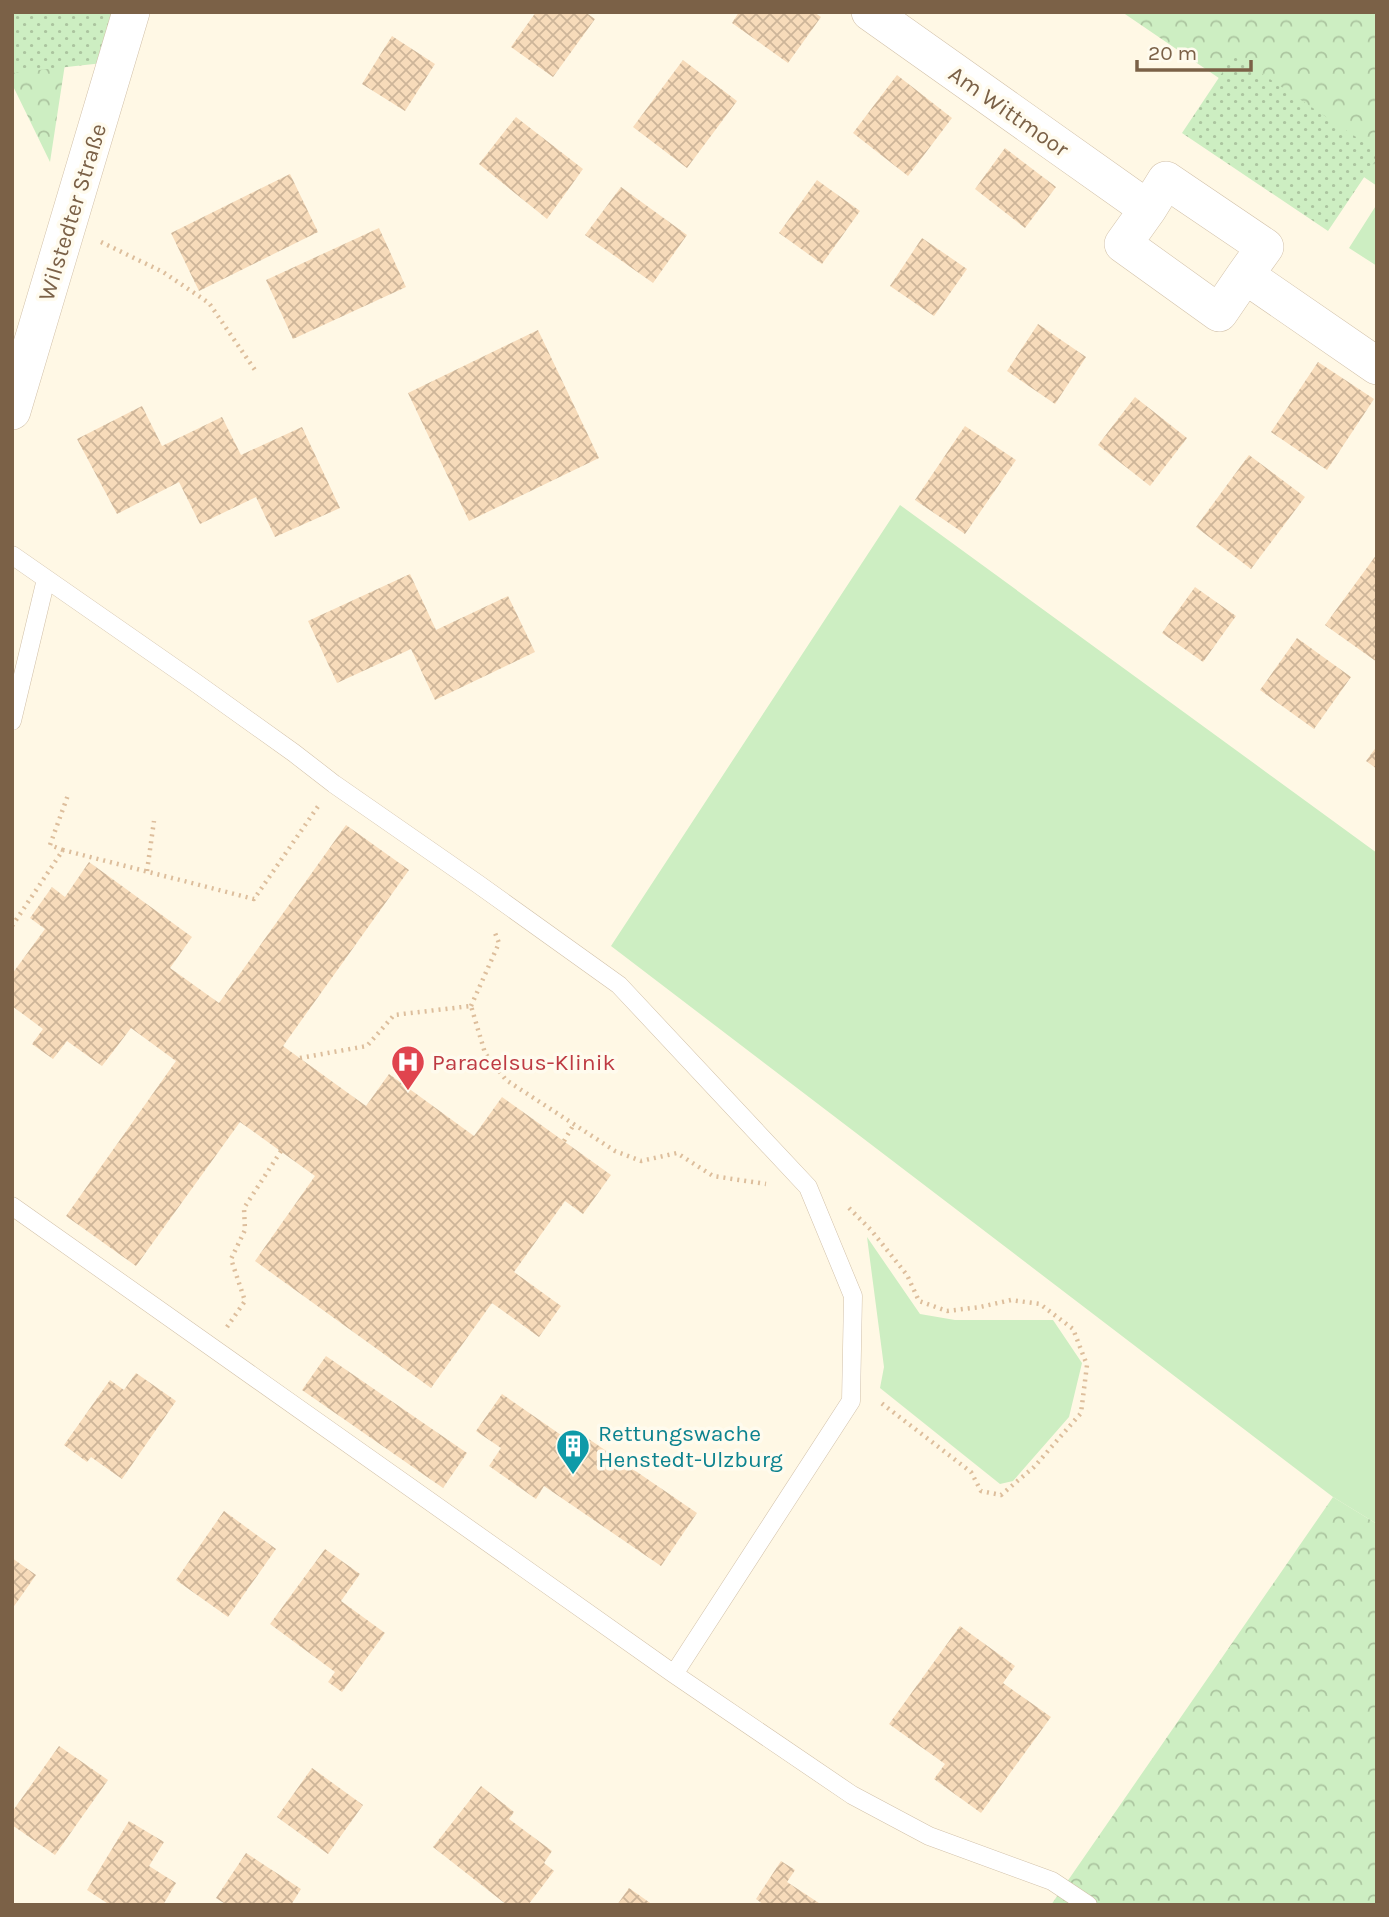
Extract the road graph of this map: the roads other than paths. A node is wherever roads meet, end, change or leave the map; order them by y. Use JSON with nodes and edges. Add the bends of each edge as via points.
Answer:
{"nodes":[{"id":1,"x":131,"y":12,"type":"edge"},
{"id":2,"x":870,"y":12,"type":"edge"},
{"id":3,"x":1148,"y":209,"type":"junction"},
{"id":4,"x":1245,"y":275,"type":"junction"},
{"id":5,"x":1377,"y":366,"type":"edge"},
{"id":6,"x":12,"y":411,"type":"edge"},
{"id":7,"x":12,"y":555,"type":"edge"},
{"id":8,"x":46,"y":579,"type":"junction"},
{"id":9,"x":12,"y":721,"type":"edge"},
{"id":10,"x":12,"y":1206,"type":"edge"},
{"id":11,"x":674,"y":1674,"type":"junction"},
{"id":12,"x":1088,"y":1905,"type":"edge"}],
"edges":[{"from":1,"to":6,"type":"street","name":"Wilstedter Straße"},
{"from":2,"to":3,"type":"street","name":"Am Wittmoor"},
{"from":3,"to":4,"type":"street","via":[[1166,180],[1265,247]]},
{"from":3,"to":4,"type":"street","via":[[1123,244],[1219,313]]},
{"from":4,"to":5,"type":"street"},
{"from":7,"to":8,"type":"lane"},
{"from":8,"to":9,"type":"lane"},
{"from":8,"to":11,"type":"lane","via":[[619,985],[808,1187],[853,1296],[851,1401]]},
{"from":10,"to":11,"type":"lane"},
{"from":11,"to":12,"type":"lane","via":[[852,1795],[929,1836],[1052,1881]]}]}
